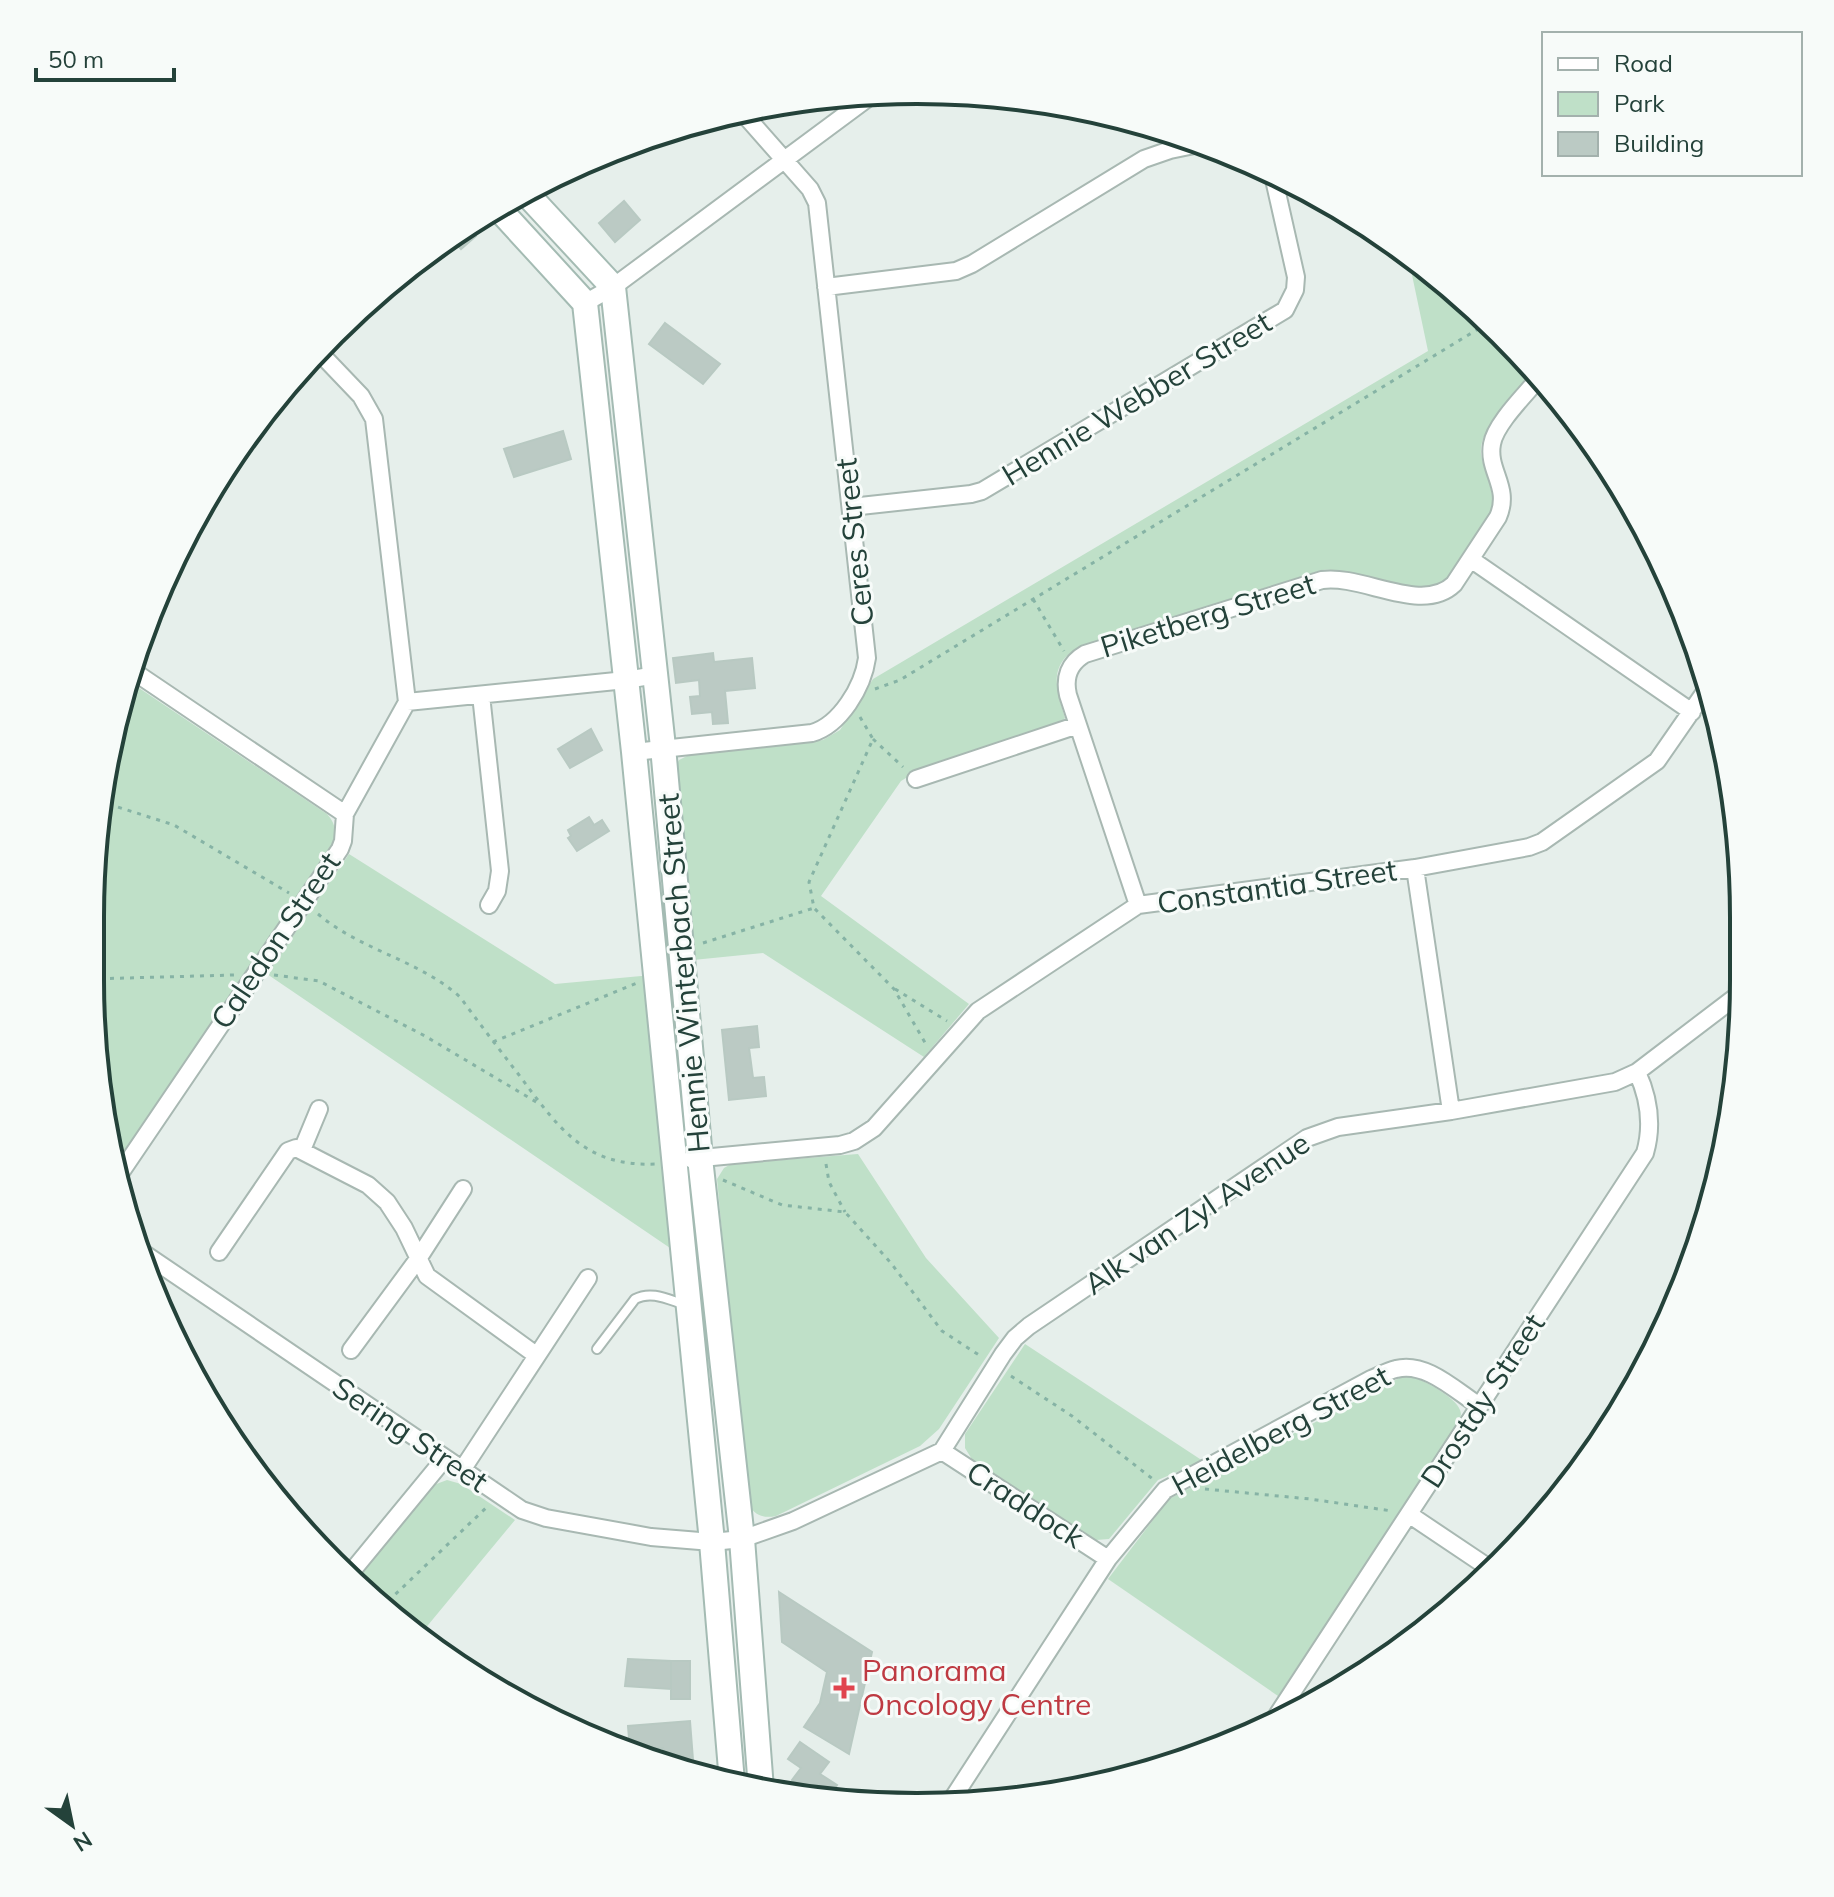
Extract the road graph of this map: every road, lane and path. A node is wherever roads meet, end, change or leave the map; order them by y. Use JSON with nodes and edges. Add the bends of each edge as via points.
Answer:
{"nodes":[{"id":1,"x":857,"y":107,"type":"edge"},
{"id":2,"x":751,"y":122,"type":"edge"},
{"id":3,"x":1180,"y":148,"type":"edge"},
{"id":4,"x":787,"y":161,"type":"junction"},
{"id":5,"x":1276,"y":187,"type":"edge"},
{"id":6,"x":533,"y":201,"type":"edge"},
{"id":7,"x":506,"y":216,"type":"edge"},
{"id":8,"x":613,"y":287,"type":"junction"},
{"id":9,"x":826,"y":287,"type":"junction"},
{"id":10,"x":585,"y":303,"type":"junction"},
{"id":11,"x":1478,"y":329,"type":"edge"},
{"id":12,"x":326,"y":359,"type":"edge"},
{"id":13,"x":1532,"y":386,"type":"edge"},
{"id":14,"x":851,"y":507,"type":"junction"},
{"id":15,"x":1472,"y":560,"type":"junction"},
{"id":16,"x":1033,"y":599,"type":"junction"},
{"id":17,"x":1072,"y":665,"type":"junction"},
{"id":18,"x":656,"y":675,"type":"junction"},
{"id":19,"x":141,"y":676,"type":"edge"},
{"id":20,"x":626,"y":680,"type":"junction"},
{"id":21,"x":481,"y":695,"type":"junction"},
{"id":22,"x":850,"y":698,"type":"junction"},
{"id":23,"x":1700,"y":700,"type":"edge"},
{"id":24,"x":407,"y":702,"type":"junction"},
{"id":25,"x":1692,"y":712,"type":"junction"},
{"id":26,"x":1078,"y":725,"type":"junction"},
{"id":27,"x":873,"y":739,"type":"junction"},
{"id":28,"x":663,"y":747,"type":"junction"},
{"id":29,"x":634,"y":752,"type":"junction"},
{"id":30,"x":916,"y":779,"type":"joint"},
{"id":31,"x":112,"y":805,"type":"edge"},
{"id":32,"x":345,"y":814,"type":"junction"},
{"id":33,"x":1415,"y":868,"type":"junction"},
{"id":34,"x":303,"y":901,"type":"junction"},
{"id":35,"x":489,"y":905,"type":"dead end"},
{"id":36,"x":1138,"y":905,"type":"junction"},
{"id":37,"x":254,"y":973,"type":"junction"},
{"id":38,"x":104,"y":978,"type":"edge"},
{"id":39,"x":894,"y":989,"type":"junction"},
{"id":40,"x":1729,"y":1002,"type":"edge"},
{"id":41,"x":960,"y":1029,"type":"junction"},
{"id":42,"x":935,"y":1059,"type":"junction"},
{"id":43,"x":1637,"y":1072,"type":"junction"},
{"id":44,"x":541,"y":1105,"type":"junction"},
{"id":45,"x":319,"y":1109,"type":"dead end"},
{"id":46,"x":1451,"y":1111,"type":"junction"},
{"id":47,"x":823,"y":1146,"type":"junction"},
{"id":48,"x":302,"y":1150,"type":"junction"},
{"id":49,"x":700,"y":1158,"type":"junction"},
{"id":50,"x":674,"y":1160,"type":"junction"},
{"id":51,"x":126,"y":1165,"type":"edge"},
{"id":52,"x":463,"y":1189,"type":"dead end"},
{"id":53,"x":845,"y":1212,"type":"junction"},
{"id":54,"x":219,"y":1252,"type":"dead end"},
{"id":55,"x":418,"y":1259,"type":"junction"},
{"id":56,"x":154,"y":1260,"type":"edge"},
{"id":57,"x":588,"y":1278,"type":"dead end"},
{"id":58,"x":687,"y":1305,"type":"junction"},
{"id":59,"x":597,"y":1349,"type":"dead end"},
{"id":60,"x":351,"y":1350,"type":"dead end"},
{"id":61,"x":536,"y":1355,"type":"junction"},
{"id":62,"x":996,"y":1366,"type":"junction"},
{"id":63,"x":1478,"y":1405,"type":"junction"},
{"id":64,"x":942,"y":1451,"type":"junction"},
{"id":65,"x":445,"y":1458,"type":"junction"},
{"id":66,"x":462,"y":1470,"type":"junction"},
{"id":67,"x":1165,"y":1490,"type":"junction"},
{"id":68,"x":499,"y":1495,"type":"junction"},
{"id":69,"x":1410,"y":1515,"type":"junction"},
{"id":70,"x":742,"y":1539,"type":"junction"},
{"id":71,"x":712,"y":1542,"type":"junction"},
{"id":72,"x":1108,"y":1559,"type":"junction"},
{"id":73,"x":1483,"y":1564,"type":"edge"},
{"id":74,"x":355,"y":1567,"type":"edge"},
{"id":75,"x":391,"y":1599,"type":"edge"},
{"id":76,"x":1284,"y":1705,"type":"edge"},
{"id":77,"x":731,"y":1771,"type":"edge"},
{"id":78,"x":760,"y":1777,"type":"edge"},
{"id":79,"x":957,"y":1791,"type":"edge"}],
"edges":[{"from":1,"to":4,"type":"street"},
{"from":2,"to":4,"type":"street","name":"Ceres Street"},
{"from":3,"to":9,"type":"street","via":[[1144,159],[956,271]]},
{"from":4,"to":8,"type":"street"},
{"from":4,"to":9,"type":"street","name":"Ceres Street","via":[[817,203]]},
{"from":5,"to":14,"type":"street","name":"Hennie Webber Street","via":[[1296,277],[1285,310],[982,491]]},
{"from":6,"to":8,"type":"street"},
{"from":7,"to":10,"type":"street"},
{"from":8,"to":10,"type":"street"},
{"from":8,"to":18,"type":"street","name":"Hennie Winterbach Street"},
{"from":9,"to":14,"type":"street","name":"Ceres Street"},
{"from":10,"to":20,"type":"street","name":"Hennie Winterbach Street"},
{"from":11,"to":16,"type":"path"},
{"from":12,"to":24,"type":"street","via":[[361,396],[374,419]]},
{"from":13,"to":15,"type":"street","name":"Piketberg Street","via":[[1494,436],[1491,456],[1502,507]]},
{"from":14,"to":22,"type":"street","name":"Ceres Street","via":[[867,658]]},
{"from":15,"to":17,"type":"street","name":"Piketberg Street","via":[[1454,584],[1436,595],[1413,595],[1341,578],[1322,580],[1085,654]]},
{"from":15,"to":25,"type":"street"},
{"from":16,"to":17,"type":"path"},
{"from":16,"to":22,"type":"path","via":[[900,680]]},
{"from":17,"to":26,"type":"street","name":"Piketberg Street","via":[[1066,690]]},
{"from":18,"to":20,"type":"street"},
{"from":18,"to":28,"type":"street","name":"Hennie Winterbach Street"},
{"from":19,"to":32,"type":"street"},
{"from":20,"to":21,"type":"street"},
{"from":20,"to":29,"type":"street","name":"Hennie Winterbach Street"},
{"from":21,"to":24,"type":"street"},
{"from":21,"to":35,"type":"street","via":[[500,871]]},
{"from":22,"to":27,"type":"path"},
{"from":22,"to":28,"type":"street","name":"Ceres Street","via":[[832,723],[812,733]]},
{"from":23,"to":25,"type":"street","name":"Constantia Street"},
{"from":24,"to":32,"type":"street","name":"Caledon Street"},
{"from":25,"to":33,"type":"street","name":"Constantia Street","via":[[1640,776],[1542,842]]},
{"from":26,"to":30,"type":"street"},
{"from":26,"to":36,"type":"street","name":"Piketberg Street"},
{"from":27,"to":30,"type":"path"},
{"from":27,"to":39,"type":"path","via":[[809,882],[814,908]]},
{"from":28,"to":29,"type":"street","name":"Ceres Street"},
{"from":28,"to":49,"type":"street","name":"Hennie Winterbach Street"},
{"from":29,"to":50,"type":"street","name":"Hennie Winterbach Street"},
{"from":31,"to":34,"type":"path","via":[[174,825]]},
{"from":32,"to":34,"type":"street","name":"Caledon Street","via":[[340,849]]},
{"from":33,"to":36,"type":"street","name":"Constantia Street"},
{"from":33,"to":46,"type":"street"},
{"from":34,"to":37,"type":"street","name":"Caledon Street"},
{"from":34,"to":44,"type":"path","via":[[330,924],[442,980]]},
{"from":36,"to":41,"type":"street","name":"Constantia Street","via":[[992,1000]]},
{"from":37,"to":38,"type":"path"},
{"from":37,"to":44,"type":"path","via":[[319,981]]},
{"from":37,"to":51,"type":"street","name":"Caledon Street"},
{"from":39,"to":41,"type":"path"},
{"from":39,"to":42,"type":"path"},
{"from":40,"to":43,"type":"street","name":"Alk van Zyl Avenue"},
{"from":41,"to":42,"type":"street","name":"Constantia Street"},
{"from":42,"to":47,"type":"street","name":"Constantia Street","via":[[874,1128],[854,1141]]},
{"from":43,"to":46,"type":"street","name":"Alk van Zyl Avenue","via":[[1597,1087]]},
{"from":43,"to":63,"type":"street","name":"Drostdy Street","via":[[1649,1110],[1645,1153]]},
{"from":44,"to":50,"type":"path","via":[[561,1129],[609,1160],[630,1165]]},
{"from":45,"to":48,"type":"street"},
{"from":46,"to":62,"type":"street","name":"Alk van Zyl Avenue","via":[[1338,1127],[1307,1138],[1029,1326]]},
{"from":47,"to":49,"type":"street","name":"Constantia Street"},
{"from":47,"to":53,"type":"path","via":[[829,1182]]},
{"from":48,"to":54,"type":"street","via":[[288,1151]]},
{"from":48,"to":55,"type":"street","via":[[376,1192],[404,1228]]},
{"from":49,"to":50,"type":"street","name":"Constantia Street"},
{"from":49,"to":53,"type":"path","via":[[721,1179],[751,1194],[782,1205]]},
{"from":49,"to":70,"type":"street","name":"Hennie Winterbach Street"},
{"from":50,"to":58,"type":"street","name":"Hennie Winterbach Street"},
{"from":52,"to":55,"type":"street"},
{"from":53,"to":62,"type":"path","via":[[942,1331]]},
{"from":55,"to":60,"type":"street"},
{"from":55,"to":61,"type":"street","via":[[439,1288]]},
{"from":56,"to":65,"type":"street","name":"Sering Street"},
{"from":57,"to":61,"type":"street"},
{"from":58,"to":59,"type":"lane","via":[[641,1295]]},
{"from":58,"to":71,"type":"street","name":"Hennie Winterbach Street"},
{"from":61,"to":66,"type":"street"},
{"from":62,"to":64,"type":"street","name":"Alk van Zyl Avenue"},
{"from":62,"to":67,"type":"path","via":[[1072,1416]]},
{"from":63,"to":67,"type":"street","name":"Heidelberg Street","via":[[1433,1375],[1397,1368]]},
{"from":63,"to":69,"type":"street","name":"Drostdy Street"},
{"from":64,"to":70,"type":"street","via":[[793,1521]]},
{"from":64,"to":72,"type":"street","name":"Craddock"},
{"from":65,"to":66,"type":"street","name":"Sering Street"},
{"from":65,"to":74,"type":"street"},
{"from":66,"to":68,"type":"street","name":"Sering Street"},
{"from":67,"to":69,"type":"path","via":[[1219,1489],[1377,1506]]},
{"from":67,"to":72,"type":"street","name":"Heidelberg Street"},
{"from":68,"to":71,"type":"street","name":"Sering Street","via":[[546,1518]]},
{"from":68,"to":75,"type":"path"},
{"from":69,"to":73,"type":"street"},
{"from":69,"to":76,"type":"street","name":"Drostdy Street"},
{"from":70,"to":71,"type":"street"},
{"from":70,"to":78,"type":"street","name":"Hennie Winterbach Street"},
{"from":71,"to":77,"type":"street","name":"Hennie Winterbach Street"},
{"from":72,"to":79,"type":"street","name":"Heidelberg Street"}]}
